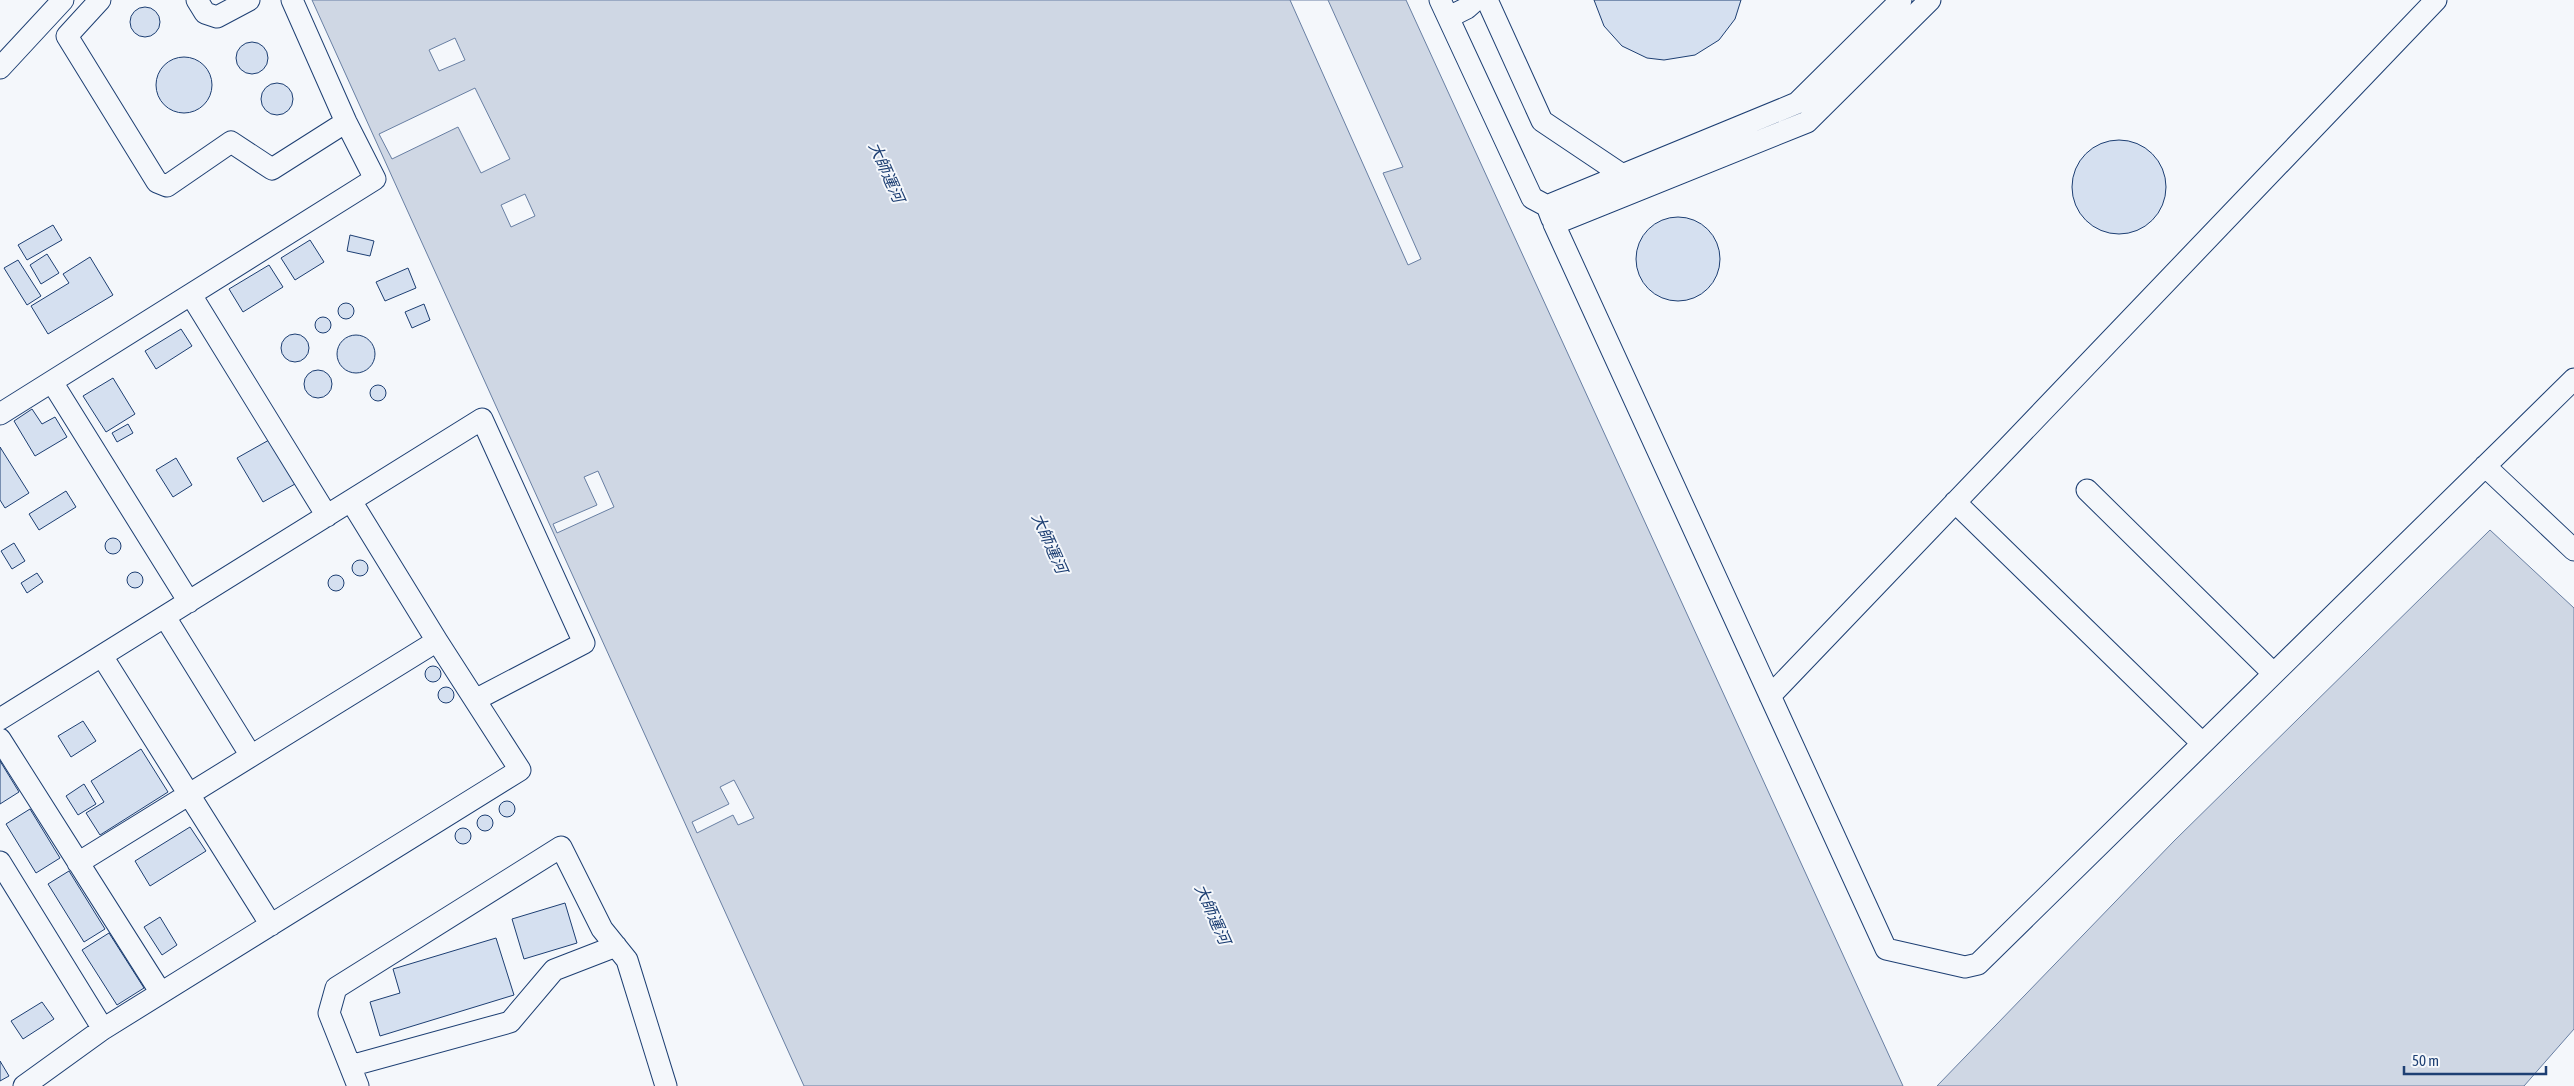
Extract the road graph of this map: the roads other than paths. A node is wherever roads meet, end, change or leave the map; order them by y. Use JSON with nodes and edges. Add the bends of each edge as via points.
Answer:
{"nodes":[{"id":1,"x":63,"y":0,"type":"edge"},
{"id":2,"x":100,"y":0,"type":"edge"},
{"id":3,"x":197,"y":0,"type":"edge"},
{"id":4,"x":249,"y":0,"type":"edge"},
{"id":5,"x":292,"y":0,"type":"edge"},
{"id":6,"x":1476,"y":0,"type":"edge"},
{"id":7,"x":1487,"y":0,"type":"edge"},
{"id":8,"x":1901,"y":0,"type":"edge"},
{"id":9,"x":1930,"y":0,"type":"edge"},
{"id":10,"x":2436,"y":0,"type":"edge"},
{"id":11,"x":1445,"y":9,"type":"edge"},
{"id":12,"x":0,"y":67,"type":"edge"},
{"id":13,"x":346,"y":122,"type":"junction"},
{"id":14,"x":1620,"y":174,"type":"junction"},
{"id":15,"x":1550,"y":215,"type":"junction"},
{"id":16,"x":191,"y":295,"type":"junction"},
{"id":17,"x":2574,"y":379,"type":"edge"},
{"id":18,"x":52,"y":382,"type":"junction"},
{"id":19,"x":0,"y":414,"type":"edge"},
{"id":20,"x":2485,"y":466,"type":"junction"},
{"id":21,"x":2087,"y":490,"type":"dead end"},
{"id":22,"x":351,"y":501,"type":"junction"},
{"id":23,"x":1955,"y":502,"type":"junction"},
{"id":24,"x":327,"y":516,"type":"junction"},
{"id":25,"x":2574,"y":550,"type":"edge"},
{"id":26,"x":189,"y":602,"type":"junction"},
{"id":27,"x":165,"y":617,"type":"junction"},
{"id":28,"x":436,"y":641,"type":"junction"},
{"id":29,"x":102,"y":656,"type":"junction"},
{"id":30,"x":2273,"y":674,"type":"junction"},
{"id":31,"x":1770,"y":696,"type":"junction"},
{"id":32,"x":474,"y":700,"type":"junction"},
{"id":33,"x":0,"y":719,"type":"edge"},
{"id":34,"x":0,"y":739,"type":"edge"},
{"id":35,"x":2202,"y":743,"type":"junction"},
{"id":36,"x":251,"y":756,"type":"junction"},
{"id":37,"x":188,"y":795,"type":"junction"},
{"id":38,"x":0,"y":862,"type":"edge"},
{"id":39,"x":78,"y":863,"type":"junction"},
{"id":40,"x":271,"y":925,"type":"junction"},
{"id":41,"x":616,"y":946,"type":"junction"},
{"id":42,"x":161,"y":993,"type":"junction"},
{"id":43,"x":103,"y":1029,"type":"junction"},
{"id":44,"x":350,"y":1066,"type":"junction"},
{"id":45,"x":24,"y":1086,"type":"edge"},
{"id":46,"x":358,"y":1086,"type":"edge"},
{"id":47,"x":666,"y":1086,"type":"edge"}],
"edges":[{"from":1,"to":12,"type":"lane"},
{"from":2,"to":13,"type":"lane","via":[[67,36],[157,182],[167,186],[232,142],[272,169]]},
{"from":3,"to":4,"type":"lane","via":[[205,13],[217,16]]},
{"from":5,"to":13,"type":"lane"},
{"from":6,"to":11,"type":"lane","via":[[1468,8]]},
{"from":7,"to":14,"type":"lane","via":[[1542,121]]},
{"from":8,"to":14,"type":"lane","via":[[1797,103]]},
{"from":9,"to":15,"type":"lane","via":[[1807,122]]},
{"from":10,"to":23,"type":"lane"},
{"from":11,"to":15,"type":"lane","via":[[1532,198]]},
{"from":13,"to":16,"type":"lane","via":[[375,179]]},
{"from":14,"to":15,"type":"lane"},
{"from":15,"to":31,"type":"lane"},
{"from":16,"to":18,"type":"lane"},
{"from":16,"to":24,"type":"lane"},
{"from":17,"to":20,"type":"lane"},
{"from":18,"to":19,"type":"lane"},
{"from":18,"to":26,"type":"lane"},
{"from":20,"to":25,"type":"lane"},
{"from":20,"to":30,"type":"lane"},
{"from":21,"to":30,"type":"lane"},
{"from":22,"to":24,"type":"lane"},
{"from":22,"to":28,"type":"lane"},
{"from":22,"to":32,"type":"lane","via":[[482,420],[584,643]]},
{"from":23,"to":31,"type":"lane"},
{"from":23,"to":35,"type":"lane"},
{"from":24,"to":26,"type":"lane"},
{"from":26,"to":27,"type":"lane"},
{"from":27,"to":29,"type":"lane"},
{"from":27,"to":36,"type":"lane"},
{"from":28,"to":32,"type":"lane"},
{"from":28,"to":36,"type":"lane"},
{"from":29,"to":33,"type":"lane"},
{"from":29,"to":37,"type":"lane"},
{"from":30,"to":35,"type":"lane"},
{"from":31,"to":35,"type":"lane","via":[[1886,949],[1965,967],[1978,964]]},
{"from":32,"to":40,"type":"lane","via":[[520,770]]},
{"from":34,"to":39,"type":"lane"},
{"from":36,"to":37,"type":"lane"},
{"from":37,"to":39,"type":"lane"},
{"from":37,"to":40,"type":"lane"},
{"from":38,"to":43,"type":"lane"},
{"from":39,"to":42,"type":"lane"},
{"from":40,"to":42,"type":"lane"},
{"from":41,"to":44,"type":"lane","via":[[554,970],[510,1022]]},
{"from":41,"to":44,"type":"lane","via":[[602,929],[561,847],[336,988],[329,1012]]},
{"from":41,"to":47,"type":"lane","via":[[627,960]]},
{"from":42,"to":43,"type":"lane"},
{"from":43,"to":45,"type":"lane"},
{"from":44,"to":46,"type":"lane"}]}
